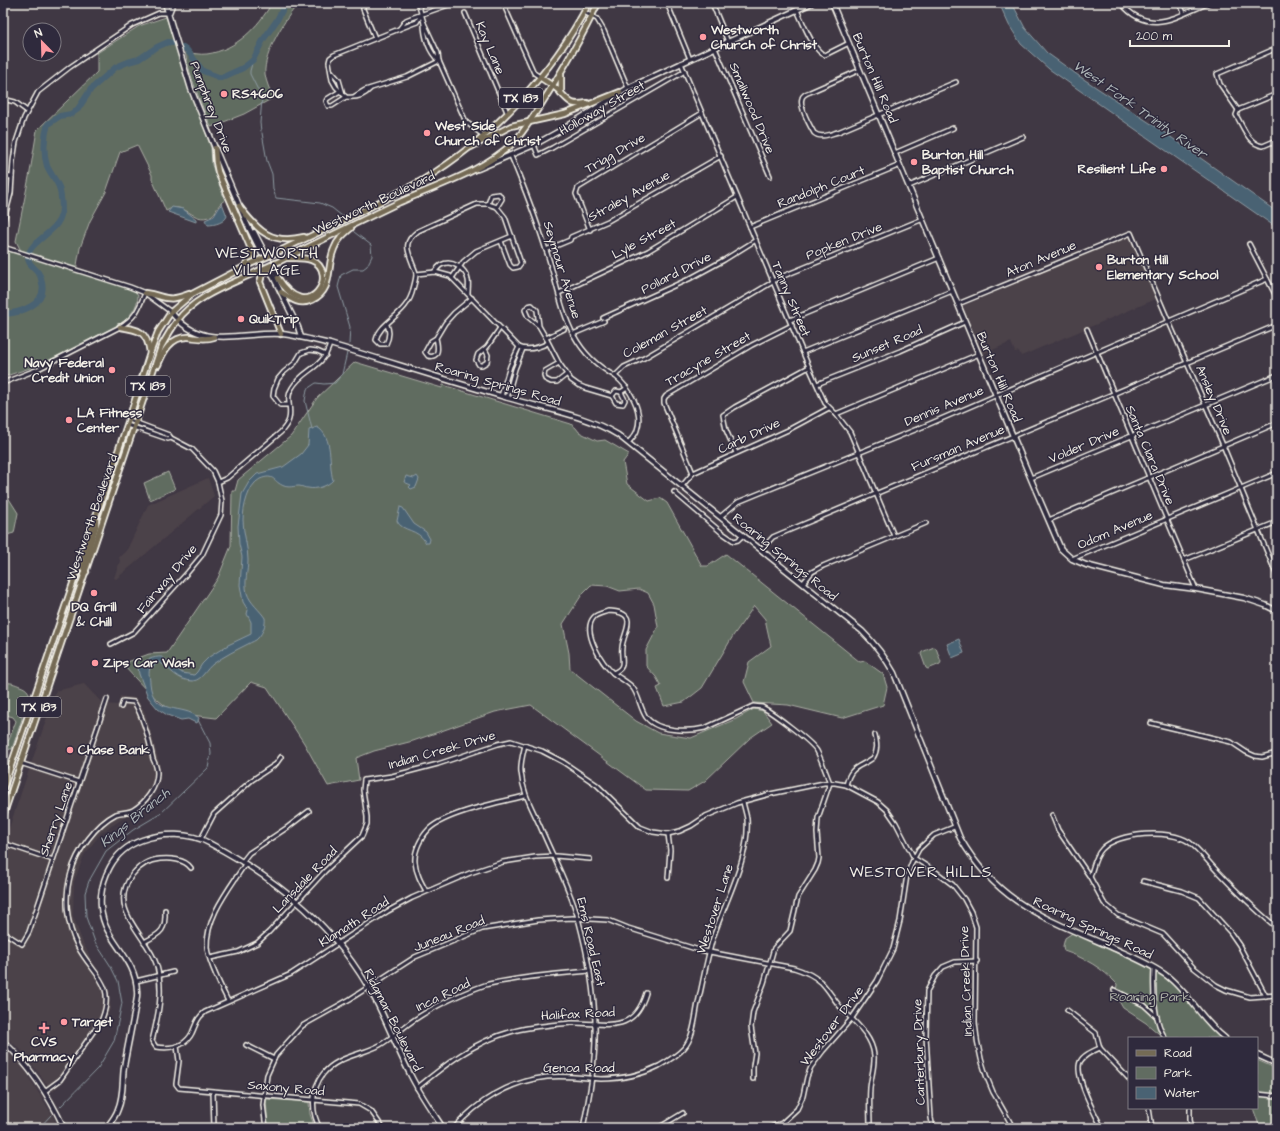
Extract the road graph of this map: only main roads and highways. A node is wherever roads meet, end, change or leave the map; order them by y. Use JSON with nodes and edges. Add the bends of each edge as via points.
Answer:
{"nodes":[{"id":1,"x":589,"y":3,"type":"edge"},
{"id":2,"x":598,"y":3,"type":"edge"},
{"id":3,"x":561,"y":72,"type":"junction"},
{"id":4,"x":540,"y":77,"type":"junction"},
{"id":5,"x":553,"y":86,"type":"junction"},
{"id":6,"x":620,"y":92,"type":"road end"},
{"id":7,"x":561,"y":93,"type":"junction"},
{"id":8,"x":595,"y":102,"type":"junction"},
{"id":9,"x":529,"y":122,"type":"junction"},
{"id":10,"x":215,"y":148,"type":"road end"},
{"id":11,"x":464,"y":151,"type":"junction"},
{"id":12,"x":412,"y":186,"type":"junction"},
{"id":13,"x":416,"y":195,"type":"junction"},
{"id":14,"x":239,"y":206,"type":"road end"},
{"id":15,"x":370,"y":208,"type":"junction"},
{"id":16,"x":373,"y":215,"type":"junction"},
{"id":17,"x":355,"y":224,"type":"junction"},
{"id":18,"x":314,"y":234,"type":"junction"},
{"id":19,"x":283,"y":259,"type":"junction"},
{"id":20,"x":231,"y":273,"type":"junction"},
{"id":21,"x":278,"y":278,"type":"road end"},
{"id":22,"x":209,"y":284,"type":"junction"},
{"id":23,"x":200,"y":289,"type":"junction"},
{"id":24,"x":213,"y":292,"type":"junction"},
{"id":25,"x":282,"y":292,"type":"road end"},
{"id":26,"x":145,"y":293,"type":"road end"},
{"id":27,"x":120,"y":327,"type":"road end"},
{"id":28,"x":281,"y":334,"type":"road end"},
{"id":29,"x":214,"y":337,"type":"road end"},
{"id":30,"x":150,"y":353,"type":"junction"},
{"id":31,"x":150,"y":379,"type":"junction"},
{"id":32,"x":111,"y":470,"type":"junction"},
{"id":33,"x":107,"y":510,"type":"junction"},
{"id":34,"x":95,"y":518,"type":"junction"},
{"id":35,"x":86,"y":572,"type":"junction"},
{"id":36,"x":3,"y":789,"type":"edge"},
{"id":37,"x":3,"y":816,"type":"edge"}],
"edges":[{"from":1,"to":4,"type":"main road","name":"Westworth Boulevard","number":"TX 183"},
{"from":2,"to":3,"type":"main road","name":"Westworth Boulevard","number":"TX 183"},
{"from":3,"to":5,"type":"main road","name":"Westworth Boulevard","number":"TX 183"},
{"from":3,"to":7,"type":"main road"},
{"from":4,"to":5,"type":"main road"},
{"from":4,"to":11,"type":"main road","name":"Westworth Boulevard","number":"TX 183","via":[[507,112]]},
{"from":5,"to":7,"type":"main road"},
{"from":5,"to":9,"type":"main road","name":"Westworth Boulevard","number":"TX 183"},
{"from":6,"to":8,"type":"main road"},
{"from":7,"to":8,"type":"main road","via":[[571,103]]},
{"from":8,"to":9,"type":"main road","via":[[565,114]]},
{"from":9,"to":11,"type":"main road","via":[[511,126]]},
{"from":9,"to":13,"type":"main road","name":"Westworth Boulevard","number":"TX 183","via":[[503,151],[468,172]]},
{"from":10,"to":20,"type":"main road","via":[[218,172],[252,254],[250,261]]},
{"from":11,"to":12,"type":"main road","name":"Westworth Boulevard","number":"TX 183"},
{"from":12,"to":13,"type":"main road"},
{"from":12,"to":15,"type":"main road","name":"Westworth Boulevard","number":"TX 183"},
{"from":13,"to":16,"type":"main road","name":"Westworth Boulevard","number":"TX 183"},
{"from":14,"to":18,"type":"main road","via":[[251,221],[269,236],[288,239]]},
{"from":15,"to":16,"type":"main road"},
{"from":15,"to":18,"type":"main road","name":"Westworth Boulevard","number":"TX 183"},
{"from":16,"to":17,"type":"main road","name":"Westworth Boulevard","number":"TX 183"},
{"from":17,"to":19,"type":"main road","name":"Westworth Boulevard","number":"TX 183"},
{"from":17,"to":25,"type":"main road","via":[[342,236],[334,249],[326,286],[319,296],[299,303]]},
{"from":18,"to":20,"type":"main road","name":"Westworth Boulevard","number":"TX 183","bridge":true},
{"from":19,"to":21,"type":"main road","via":[[302,258],[315,262],[323,275],[323,285],[309,298],[300,298],[285,289]]},
{"from":19,"to":24,"type":"main road","name":"Westworth Boulevard","number":"TX 183","bridge":true},
{"from":19,"to":28,"type":"main road","bridge":true,"via":[[262,275],[260,282]]},
{"from":20,"to":22,"type":"main road","name":"Westworth Boulevard","number":"TX 183"},
{"from":22,"to":23,"type":"main road","name":"Westworth Boulevard","number":"TX 183"},
{"from":22,"to":24,"type":"main road"},
{"from":23,"to":26,"type":"main road","via":[[172,300]]},
{"from":23,"to":30,"type":"main road","name":"Westworth Boulevard","number":"TX 183","via":[[171,312],[158,332]]},
{"from":24,"to":31,"type":"main road","name":"Westworth Boulevard","number":"TX 183","via":[[192,306],[178,320],[161,347]]},
{"from":27,"to":30,"type":"main road","via":[[143,333]]},
{"from":29,"to":31,"type":"main road","via":[[187,337],[173,342],[164,350]]},
{"from":30,"to":32,"type":"main road","name":"Westworth Boulevard","number":"TX 183"},
{"from":31,"to":33,"type":"main road","name":"Westworth Boulevard","number":"TX 183"},
{"from":32,"to":33,"type":"main road","via":[[111,478],[102,504]]},
{"from":32,"to":34,"type":"main road","name":"Westworth Boulevard","number":"TX 183"},
{"from":33,"to":35,"type":"main road","name":"Westworth Boulevard","number":"TX 183"},
{"from":34,"to":35,"type":"main road","via":[[96,526],[83,568]]},
{"from":34,"to":36,"type":"main road","name":"Westworth Boulevard","number":"TX 183"},
{"from":35,"to":37,"type":"main road","name":"Westworth Boulevard","number":"TX 183"}]}
